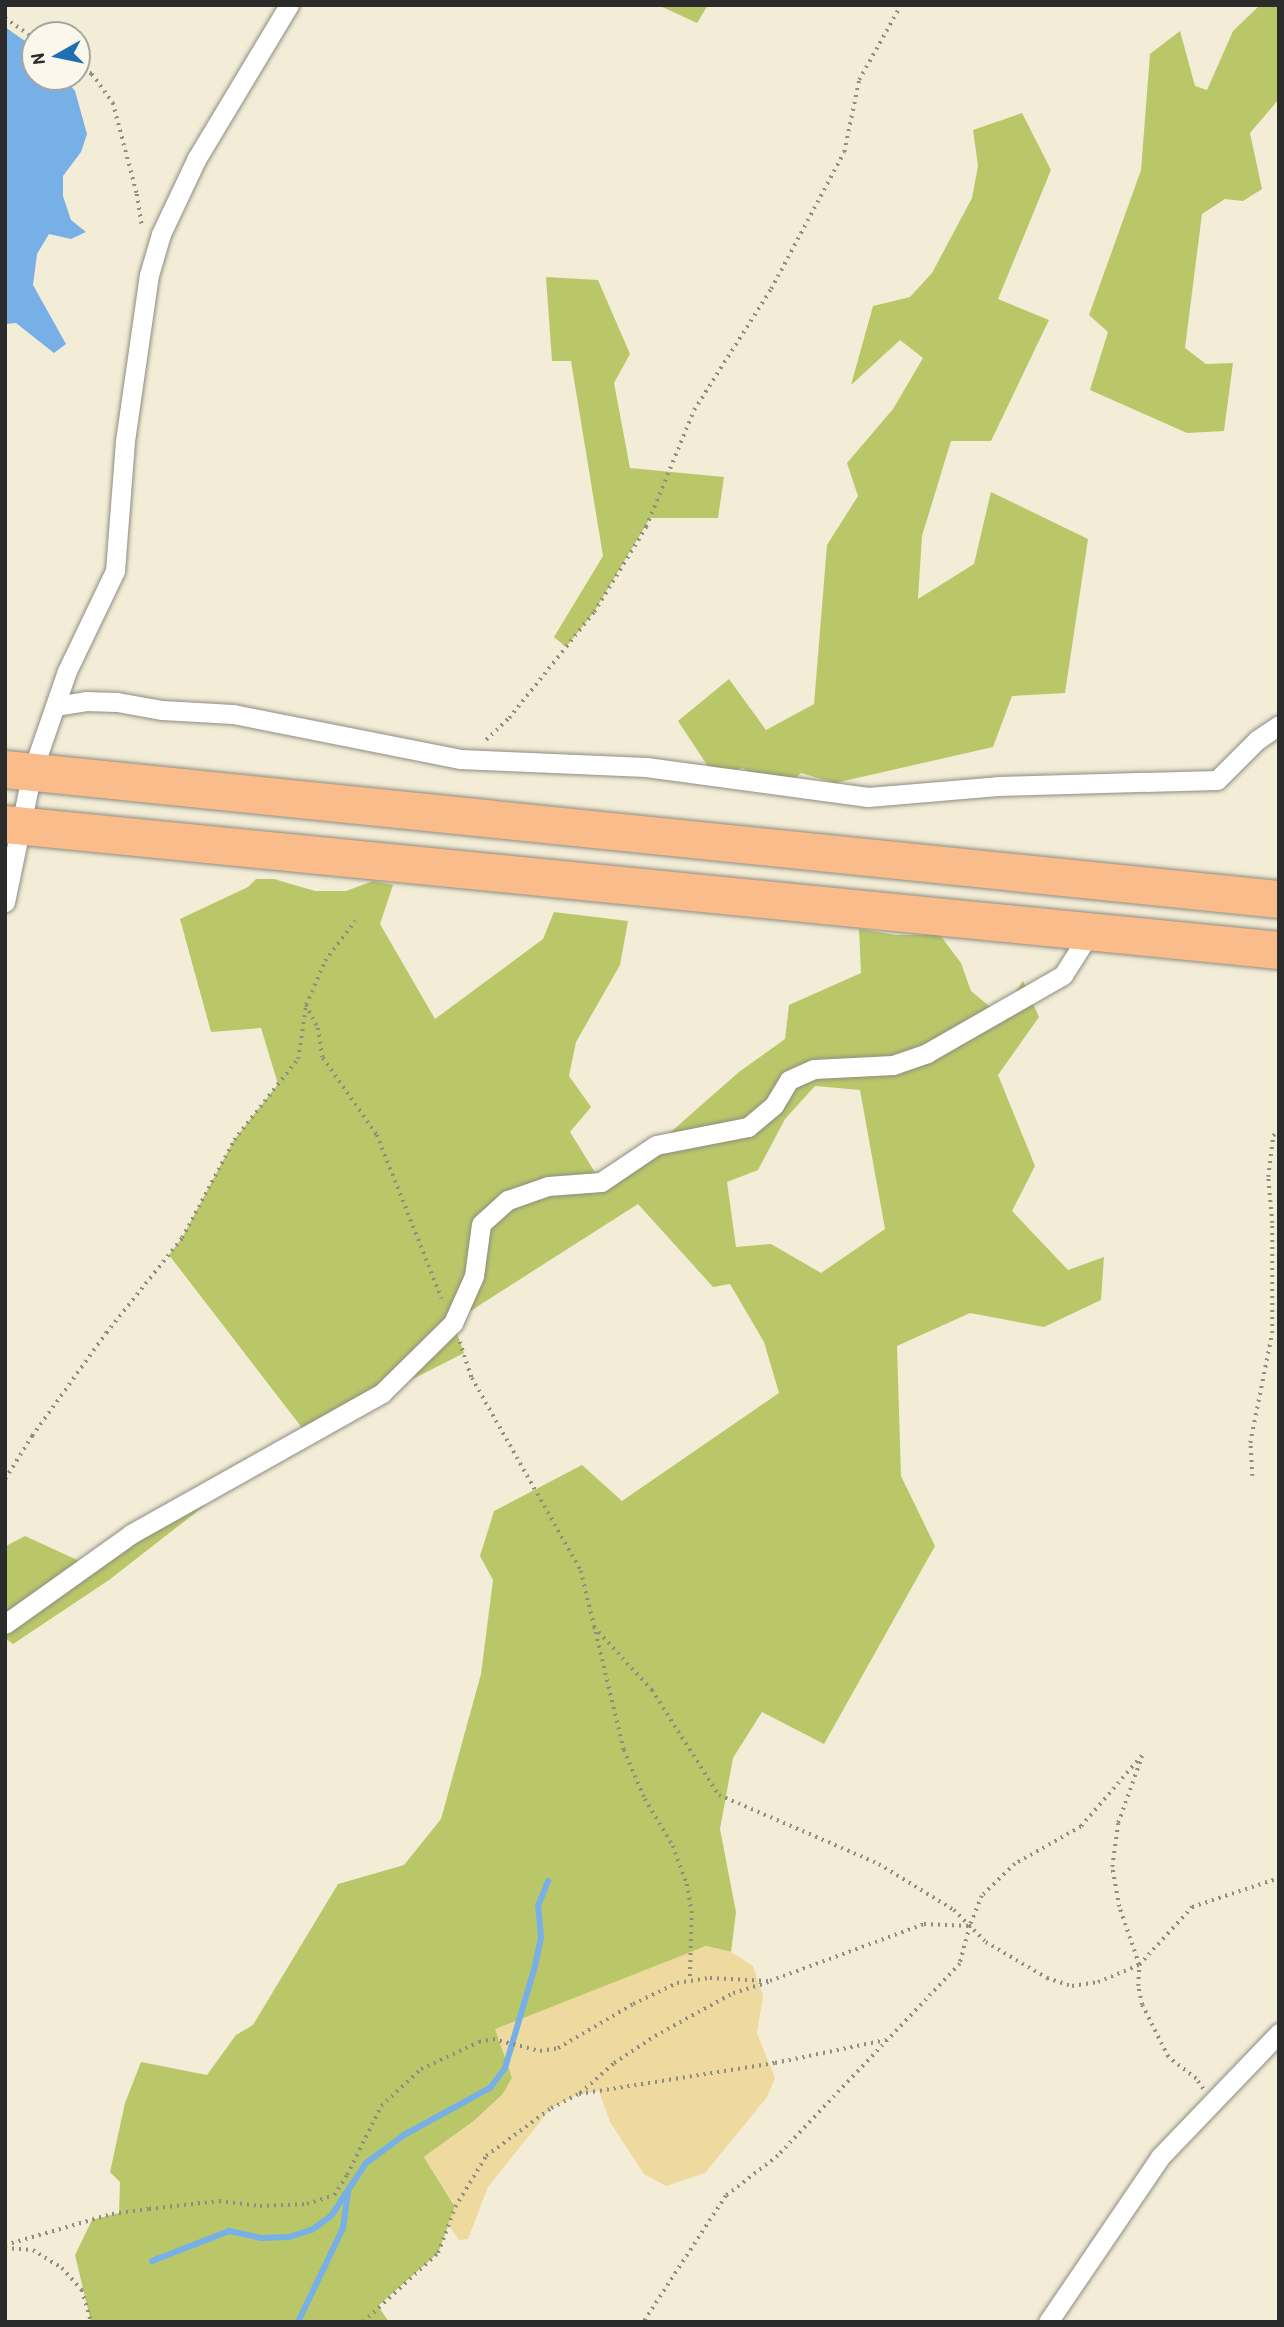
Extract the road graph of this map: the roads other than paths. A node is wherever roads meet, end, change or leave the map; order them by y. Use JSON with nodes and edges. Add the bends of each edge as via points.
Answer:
{"nodes":[{"id":1,"x":289,"y":5,"type":"edge"},
{"id":2,"x":55,"y":706,"type":"junction"},
{"id":3,"x":1279,"y":725,"type":"edge"},
{"id":4,"x":19,"y":770,"type":"edge"},
{"id":5,"x":13,"y":824,"type":"edge"},
{"id":6,"x":1279,"y":899,"type":"edge"},
{"id":7,"x":5,"y":902,"type":"edge"},
{"id":8,"x":1091,"y":931,"type":"junction"},
{"id":9,"x":1279,"y":950,"type":"edge"},
{"id":10,"x":5,"y":1624,"type":"edge"},
{"id":11,"x":1279,"y":2033,"type":"edge"},
{"id":12,"x":1048,"y":2322,"type":"edge"}],
"edges":[{"from":1,"to":2,"type":"street","via":[[197,158],[161,234],[149,275],[126,428],[115,571]]},
{"from":2,"to":3,"type":"street","via":[[117,702],[233,714],[460,759],[646,767],[868,797],[998,786],[1217,780]]},
{"from":2,"to":4,"type":"street"},
{"from":4,"to":5,"type":"street"},
{"from":4,"to":6,"type":"highway"},
{"from":5,"to":7,"type":"street"},
{"from":5,"to":8,"type":"highway"},
{"from":8,"to":9,"type":"highway"},
{"from":8,"to":10,"type":"street","via":[[1063,975],[927,1053],[893,1065],[814,1069],[789,1080],[774,1105],[748,1127],[656,1145],[601,1182],[548,1185],[508,1200],[481,1224],[474,1276],[453,1323],[382,1393],[131,1534]]},
{"from":11,"to":12,"type":"street","via":[[1160,2157]]}]}
